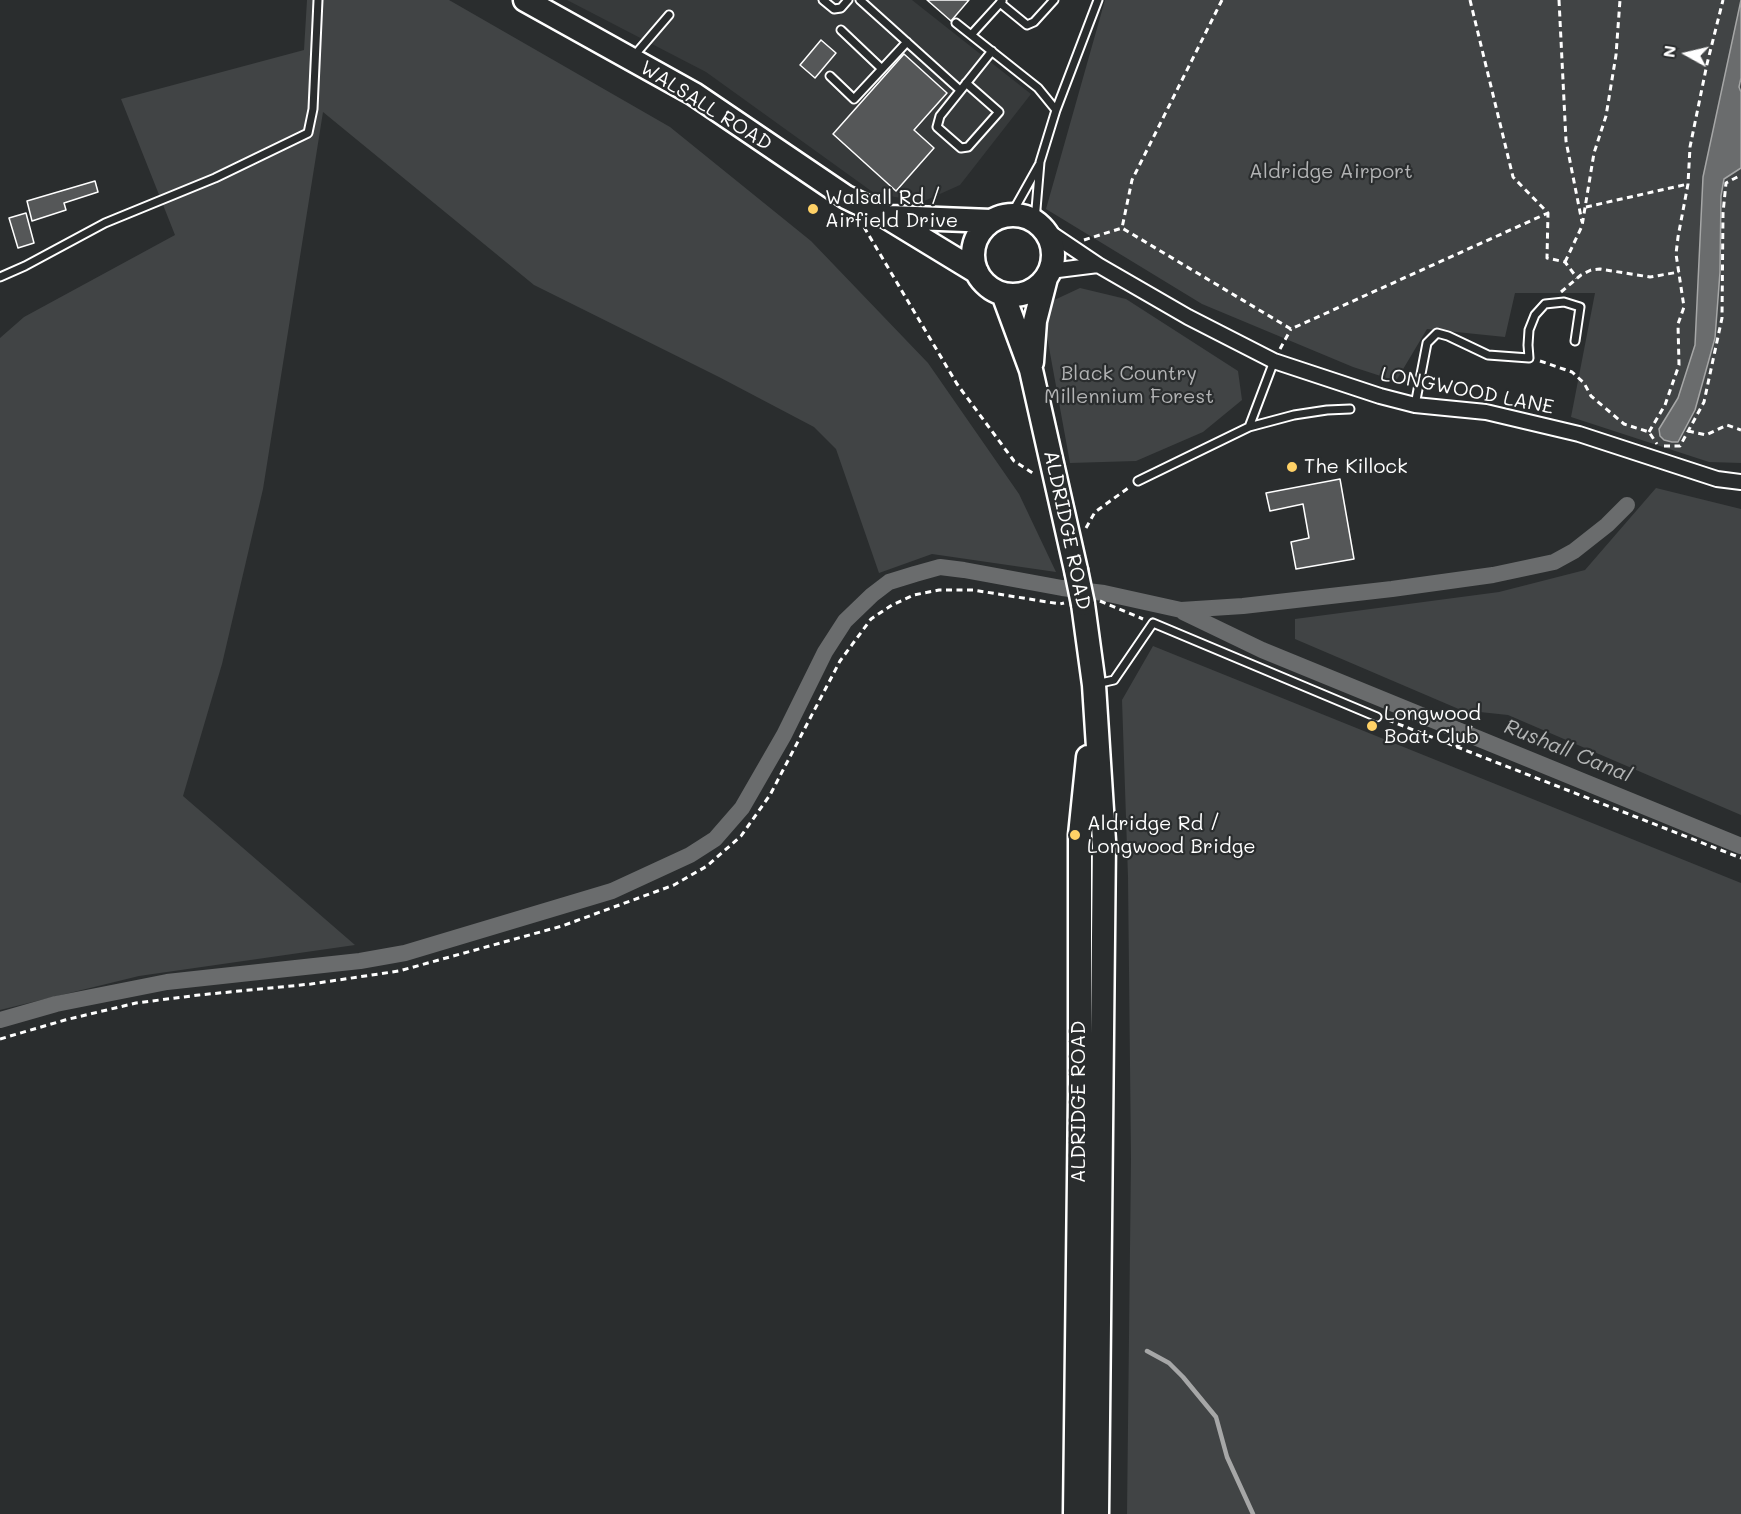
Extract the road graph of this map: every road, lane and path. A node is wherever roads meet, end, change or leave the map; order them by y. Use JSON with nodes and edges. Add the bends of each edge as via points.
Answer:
{"nodes":[{"id":1,"x":318,"y":0,"type":"edge"},
{"id":2,"x":525,"y":0,"type":"edge"},
{"id":3,"x":823,"y":0,"type":"edge"},
{"id":4,"x":848,"y":0,"type":"edge"},
{"id":5,"x":860,"y":0,"type":"edge"},
{"id":6,"x":1054,"y":0,"type":"edge"},
{"id":7,"x":1098,"y":0,"type":"edge"},
{"id":8,"x":1222,"y":0,"type":"edge"},
{"id":9,"x":1470,"y":0,"type":"edge"},
{"id":10,"x":1558,"y":0,"type":"edge"},
{"id":11,"x":1620,"y":0,"type":"edge"},
{"id":12,"x":1723,"y":0,"type":"edge"},
{"id":13,"x":1001,"y":1,"type":"edge"},
{"id":14,"x":669,"y":15,"type":"dead end"},
{"id":15,"x":956,"y":23,"type":"dead end"},
{"id":16,"x":841,"y":30,"type":"dead end"},
{"id":17,"x":971,"y":35,"type":"junction"},
{"id":18,"x":907,"y":42,"type":"junction"},
{"id":19,"x":992,"y":51,"type":"junction"},
{"id":20,"x":631,"y":59,"type":"junction"},
{"id":21,"x":882,"y":69,"type":"junction"},
{"id":22,"x":830,"y":76,"type":"dead end"},
{"id":23,"x":966,"y":83,"type":"junction"},
{"id":24,"x":960,"y":90,"type":"junction"},
{"id":25,"x":1056,"y":110,"type":"junction"},
{"id":26,"x":1040,"y":162,"type":"junction"},
{"id":27,"x":1741,"y":176,"type":"edge"},
{"id":28,"x":1688,"y":184,"type":"junction"},
{"id":29,"x":1586,"y":207,"type":"junction"},
{"id":30,"x":1548,"y":213,"type":"junction"},
{"id":31,"x":885,"y":216,"type":"junction"},
{"id":32,"x":1001,"y":218,"type":"junction"},
{"id":33,"x":1039,"y":225,"type":"junction"},
{"id":34,"x":864,"y":226,"type":"dead end"},
{"id":35,"x":1582,"y":226,"type":"junction"},
{"id":36,"x":1122,"y":228,"type":"junction"},
{"id":37,"x":1068,"y":245,"type":"junction"},
{"id":38,"x":1565,"y":262,"type":"junction"},
{"id":39,"x":1098,"y":265,"type":"junction"},
{"id":40,"x":977,"y":272,"type":"junction"},
{"id":41,"x":1679,"y":272,"type":"junction"},
{"id":42,"x":1048,"y":275,"type":"junction"},
{"id":43,"x":0,"y":277,"type":"edge"},
{"id":44,"x":1577,"y":278,"type":"junction"},
{"id":45,"x":1003,"y":294,"type":"junction"},
{"id":46,"x":1545,"y":304,"type":"junction"},
{"id":47,"x":1291,"y":329,"type":"junction"},
{"id":48,"x":1575,"y":341,"type":"dead end"},
{"id":49,"x":1530,"y":358,"type":"junction"},
{"id":50,"x":1274,"y":361,"type":"junction"},
{"id":51,"x":1031,"y":370,"type":"junction"},
{"id":52,"x":1415,"y":405,"type":"junction"},
{"id":53,"x":1350,"y":409,"type":"dead end"},
{"id":54,"x":1249,"y":427,"type":"junction"},
{"id":55,"x":1741,"y":430,"type":"edge"},
{"id":56,"x":1688,"y":431,"type":"junction"},
{"id":57,"x":1649,"y":432,"type":"junction"},
{"id":58,"x":1137,"y":481,"type":"joint"},
{"id":59,"x":1741,"y":482,"type":"edge"},
{"id":60,"x":1059,"y":489,"type":"junction"},
{"id":61,"x":1083,"y":535,"type":"dead end"},
{"id":62,"x":1081,"y":602,"type":"junction"},
{"id":63,"x":1153,"y":623,"type":"junction"},
{"id":64,"x":1094,"y":688,"type":"junction"},
{"id":65,"x":1377,"y":717,"type":"joint"},
{"id":66,"x":1472,"y":724,"type":"dead end"},
{"id":67,"x":1456,"y":747,"type":"junction"},
{"id":68,"x":1741,"y":858,"type":"edge"},
{"id":69,"x":0,"y":1039,"type":"edge"},
{"id":70,"x":1098,"y":1487,"type":"junction"},
{"id":71,"x":1075,"y":1488,"type":"junction"},
{"id":72,"x":1075,"y":1514,"type":"edge"},
{"id":73,"x":1097,"y":1514,"type":"edge"}],
"edges":[{"from":1,"to":43,"type":"lane","via":[[313,109],[308,133],[215,178],[105,223]]},
{"from":2,"to":20,"type":"main road","name":"WALSALL ROAD"},
{"from":3,"to":4,"type":"lane","via":[[834,9]]},
{"from":5,"to":18,"type":"lane"},
{"from":6,"to":13,"type":"lane","via":[[1027,25]]},
{"from":7,"to":25,"type":"lane"},
{"from":8,"to":36,"type":"path","via":[[1132,180]]},
{"from":9,"to":30,"type":"path","via":[[1513,177]]},
{"from":10,"to":35,"type":"path","via":[[1566,141]]},
{"from":11,"to":29,"type":"path","via":[[1616,56]]},
{"from":12,"to":28,"type":"path","via":[[1690,147]]},
{"from":13,"to":17,"type":"lane"},
{"from":14,"to":20,"type":"lane"},
{"from":15,"to":17,"type":"lane"},
{"from":16,"to":21,"type":"lane"},
{"from":17,"to":19,"type":"lane"},
{"from":18,"to":21,"type":"lane"},
{"from":18,"to":24,"type":"lane"},
{"from":19,"to":23,"type":"lane"},
{"from":19,"to":25,"type":"lane","via":[[1038,88]]},
{"from":20,"to":31,"type":"main road","name":"WALSALL ROAD","via":[[694,94],[846,197]]},
{"from":21,"to":22,"type":"lane","via":[[854,99]]},
{"from":23,"to":24,"type":"lane"},
{"from":23,"to":24,"type":"lane","via":[[999,112],[968,147],[961,148],[937,127],[940,116]]},
{"from":25,"to":26,"type":"lane"},
{"from":26,"to":32,"type":"lane"},
{"from":26,"to":33,"type":"lane"},
{"from":27,"to":56,"type":"path","via":[[1726,183],[1722,318],[1704,402]]},
{"from":28,"to":29,"type":"path"},
{"from":28,"to":41,"type":"path","via":[[1676,254]]},
{"from":29,"to":35,"type":"path"},
{"from":30,"to":38,"type":"path","via":[[1547,258]]},
{"from":30,"to":47,"type":"path"},
{"from":31,"to":32,"type":"main road","name":"WALSALL ROAD"},
{"from":31,"to":40,"type":"main road","name":"WALSALL ROAD"},
{"from":32,"to":33,"type":"main road","via":[[1018,215]]},
{"from":32,"to":40,"type":"main road","via":[[984,228],[976,241]]},
{"from":33,"to":37,"type":"street","name":"LONGWOOD LANE"},
{"from":33,"to":42,"type":"main road","via":[[1053,247]]},
{"from":34,"to":60,"type":"path","via":[[957,384],[1014,461]]},
{"from":35,"to":38,"type":"path"},
{"from":36,"to":37,"type":"path"},
{"from":36,"to":47,"type":"path"},
{"from":37,"to":39,"type":"street","name":"LONGWOOD LANE"},
{"from":38,"to":44,"type":"path"},
{"from":39,"to":42,"type":"street"},
{"from":39,"to":50,"type":"street","name":"LONGWOOD LANE"},
{"from":40,"to":45,"type":"main road","via":[[987,285]]},
{"from":41,"to":44,"type":"path","via":[[1650,277],[1600,268]]},
{"from":41,"to":57,"type":"path","via":[[1684,307],[1678,324],[1679,365],[1665,405]]},
{"from":42,"to":45,"type":"main road","via":[[1029,292]]},
{"from":42,"to":51,"type":"main road","name":"ALDRIDGE ROAD","via":[[1035,321]]},
{"from":44,"to":46,"type":"path"},
{"from":45,"to":51,"type":"main road","name":"ALDRIDGE ROAD"},
{"from":46,"to":48,"type":"lane","via":[[1563,302],[1580,307]]},
{"from":46,"to":49,"type":"lane","via":[[1529,330]]},
{"from":47,"to":50,"type":"path"},
{"from":49,"to":52,"type":"lane","via":[[1488,355],[1437,333],[1427,343]]},
{"from":49,"to":57,"type":"path","via":[[1572,372],[1584,382],[1591,396],[1624,424]]},
{"from":50,"to":52,"type":"street","name":"LONGWOOD LANE"},
{"from":50,"to":54,"type":"lane"},
{"from":51,"to":60,"type":"main road","name":"ALDRIDGE ROAD"},
{"from":52,"to":59,"type":"street","name":"LONGWOOD LANE","via":[[1486,412],[1579,434],[1717,479]]},
{"from":53,"to":54,"type":"lane","via":[[1294,415]]},
{"from":54,"to":58,"type":"lane"},
{"from":55,"to":56,"type":"path","via":[[1727,425],[1706,435]]},
{"from":56,"to":57,"type":"path","via":[[1680,446],[1655,443]]},
{"from":58,"to":61,"type":"path","via":[[1095,512]]},
{"from":60,"to":62,"type":"main road","name":"ALDRIDGE ROAD","bridge":true},
{"from":62,"to":63,"type":"path","via":[[1104,601]]},
{"from":62,"to":64,"type":"main road","name":"ALDRIDGE ROAD"},
{"from":62,"to":69,"type":"path","via":[[1060,604],[973,590],[939,590],[914,595],[871,619],[840,662],[770,795],[741,836],[707,866],[640,899],[552,929],[399,971],[136,1003]]},
{"from":63,"to":64,"type":"lane","via":[[1114,680]]},
{"from":63,"to":65,"type":"lane"},
{"from":64,"to":70,"type":"main road","name":"ALDRIDGE ROAD","via":[[1104,841]]},
{"from":64,"to":71,"type":"main road","name":"ALDRIDGE ROAD","via":[[1080,836]]},
{"from":65,"to":67,"type":"path"},
{"from":66,"to":67,"type":"path","via":[[1465,740]]},
{"from":67,"to":68,"type":"path"},
{"from":70,"to":71,"type":"main road"},
{"from":70,"to":73,"type":"main road","name":"ALDRIDGE ROAD"},
{"from":71,"to":72,"type":"main road","name":"ALDRIDGE ROAD"}]}
